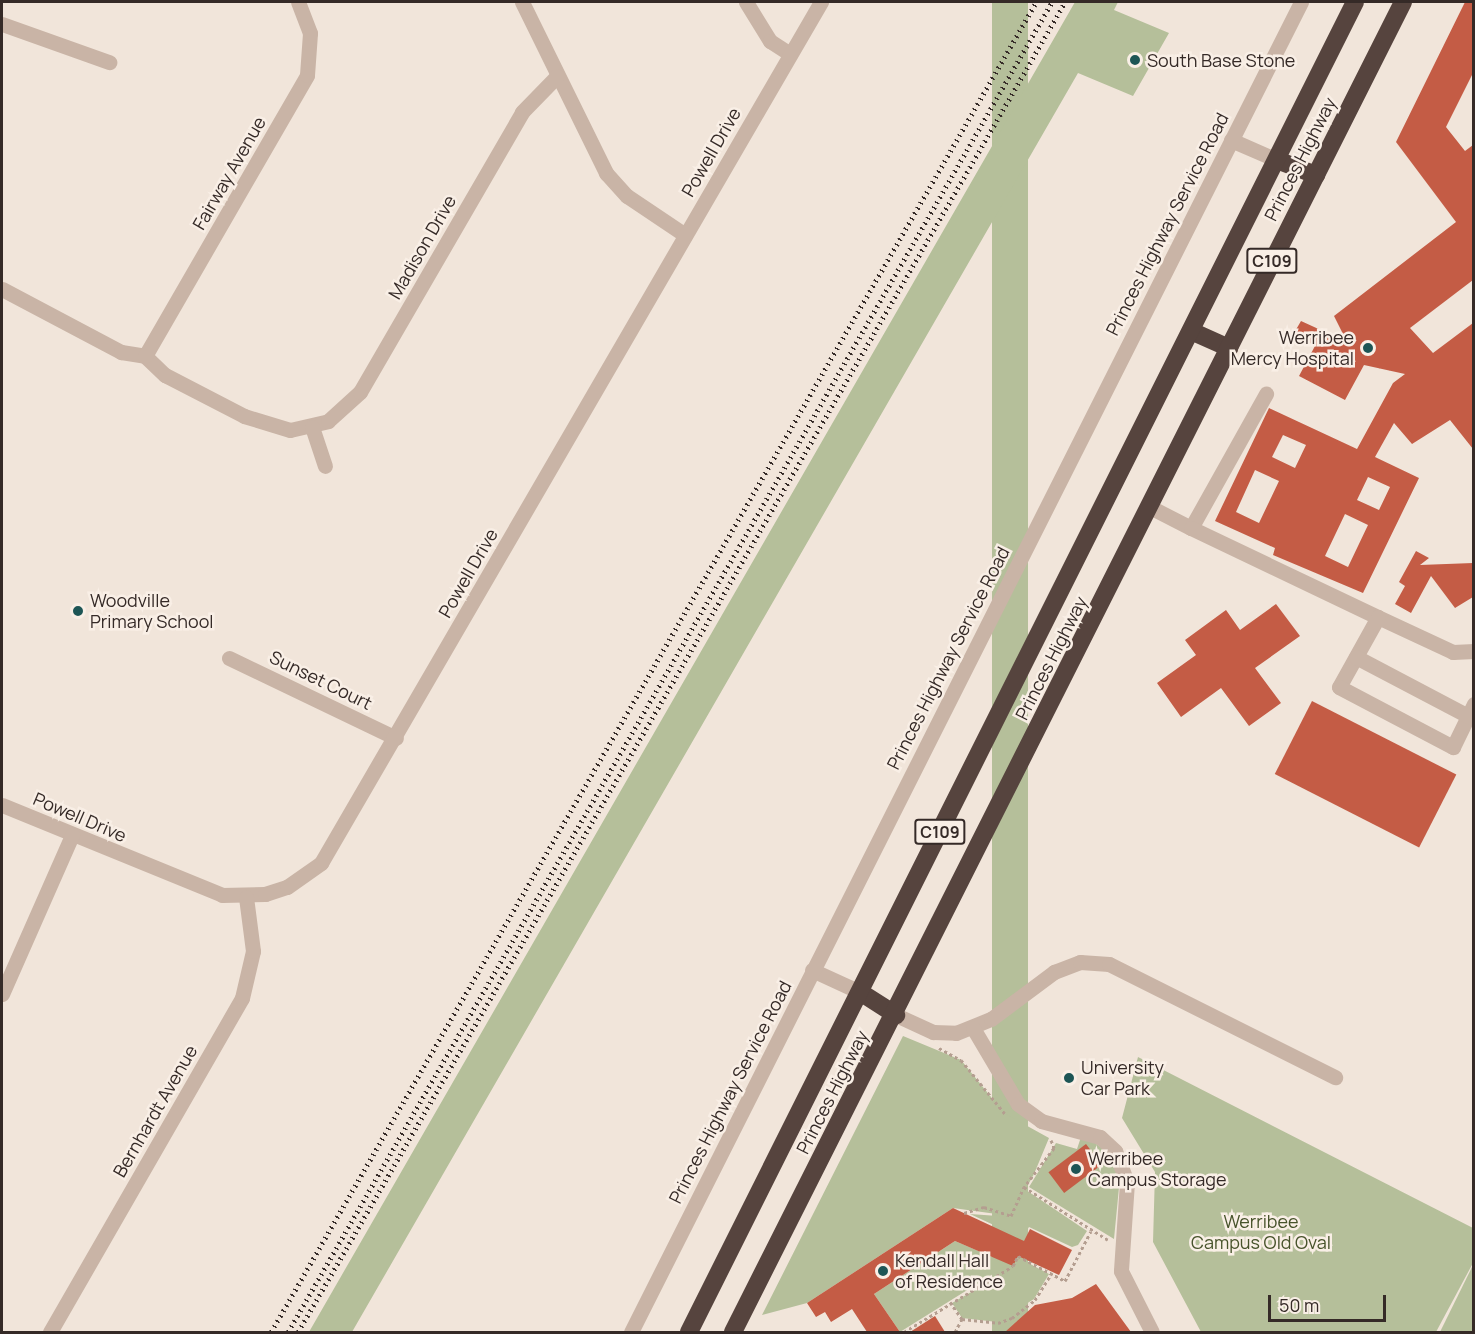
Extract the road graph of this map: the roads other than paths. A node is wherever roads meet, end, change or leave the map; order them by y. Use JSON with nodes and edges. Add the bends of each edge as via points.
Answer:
{"nodes":[{"id":1,"x":298,"y":2,"type":"edge"},
{"id":2,"x":522,"y":2,"type":"edge"},
{"id":3,"x":746,"y":2,"type":"edge"},
{"id":4,"x":820,"y":2,"type":"edge"},
{"id":5,"x":1301,"y":2,"type":"edge"},
{"id":6,"x":1355,"y":2,"type":"edge"},
{"id":7,"x":1403,"y":2,"type":"edge"},
{"id":8,"x":2,"y":24,"type":"edge"},
{"id":9,"x":790,"y":54,"type":"junction"},
{"id":10,"x":109,"y":62,"type":"dead end"},
{"id":11,"x":557,"y":76,"type":"junction"},
{"id":12,"x":1231,"y":140,"type":"junction"},
{"id":13,"x":1277,"y":160,"type":"junction"},
{"id":14,"x":1316,"y":175,"type":"junction"},
{"id":15,"x":685,"y":235,"type":"junction"},
{"id":16,"x":2,"y":289,"type":"edge"},
{"id":17,"x":1191,"y":331,"type":"junction"},
{"id":18,"x":1229,"y":348,"type":"junction"},
{"id":19,"x":145,"y":356,"type":"junction"},
{"id":20,"x":1266,"y":394,"type":"dead end"},
{"id":21,"x":312,"y":427,"type":"junction"},
{"id":22,"x":325,"y":466,"type":"dead end"},
{"id":23,"x":1150,"y":507,"type":"junction"},
{"id":24,"x":1191,"y":528,"type":"junction"},
{"id":25,"x":1378,"y":617,"type":"junction"},
{"id":26,"x":1473,"y":651,"type":"edge"},
{"id":27,"x":1356,"y":657,"type":"junction"},
{"id":28,"x":230,"y":658,"type":"dead end"},
{"id":29,"x":1471,"y":710,"type":"edge"},
{"id":30,"x":396,"y":738,"type":"junction"},
{"id":31,"x":2,"y":806,"type":"edge"},
{"id":32,"x":72,"y":835,"type":"junction"},
{"id":33,"x":246,"y":897,"type":"junction"},
{"id":34,"x":812,"y":970,"type":"junction"},
{"id":35,"x":860,"y":992,"type":"junction"},
{"id":36,"x":2,"y":994,"type":"edge"},
{"id":37,"x":896,"y":1015,"type":"junction"},
{"id":38,"x":973,"y":1028,"type":"junction"},
{"id":39,"x":1335,"y":1077,"type":"dead end"},
{"id":40,"x":50,"y":1332,"type":"edge"},
{"id":41,"x":631,"y":1332,"type":"edge"},
{"id":42,"x":689,"y":1332,"type":"edge"},
{"id":43,"x":733,"y":1332,"type":"edge"},
{"id":44,"x":1152,"y":1332,"type":"edge"}],
"edges":[{"from":1,"to":19,"type":"street","name":"Fairway Avenue","via":[[310,33],[308,75]]},
{"from":2,"to":11,"type":"street"},
{"from":3,"to":9,"type":"street","via":[[770,41]]},
{"from":4,"to":9,"type":"street","name":"Powell Drive"},
{"from":5,"to":12,"type":"street","name":"Princes Highway Service Road"},
{"from":6,"to":13,"type":"highway","name":"Princes Highway","number":"C109"},
{"from":7,"to":14,"type":"highway","name":"Princes Highway","number":"C109"},
{"from":8,"to":10,"type":"street"},
{"from":9,"to":15,"type":"street","name":"Powell Drive"},
{"from":11,"to":15,"type":"street","via":[[606,173],[627,196]]},
{"from":11,"to":21,"type":"street","name":"Madison Drive","via":[[522,112],[360,392],[328,421]]},
{"from":12,"to":13,"type":"street","name":"Princes Highway"},
{"from":12,"to":34,"type":"street","name":"Princes Highway Service Road"},
{"from":13,"to":14,"type":"highway"},
{"from":13,"to":17,"type":"highway","name":"Princes Highway","number":"C109"},
{"from":14,"to":18,"type":"highway","name":"Princes Highway","number":"C109"},
{"from":15,"to":30,"type":"street","name":"Powell Drive"},
{"from":16,"to":19,"type":"street","name":"Madison Drive","via":[[121,352]]},
{"from":17,"to":18,"type":"highway"},
{"from":17,"to":35,"type":"highway","name":"Princes Highway","number":"C109"},
{"from":18,"to":23,"type":"highway","name":"Princes Highway","number":"C109"},
{"from":19,"to":21,"type":"street","name":"Madison Drive","via":[[165,375],[244,416],[290,430]]},
{"from":20,"to":24,"type":"street"},
{"from":21,"to":22,"type":"street"},
{"from":23,"to":24,"type":"street"},
{"from":23,"to":37,"type":"highway","name":"Princes Highway","number":"C109"},
{"from":24,"to":25,"type":"street"},
{"from":25,"to":26,"type":"street","via":[[1454,652]]},
{"from":25,"to":27,"type":"street"},
{"from":27,"to":29,"type":"street"},
{"from":27,"to":29,"type":"street","via":[[1339,687],[1453,747]]},
{"from":28,"to":30,"type":"street","name":"Sunset Court"},
{"from":30,"to":33,"type":"street","name":"Powell Drive","via":[[321,863],[287,887]]},
{"from":31,"to":32,"type":"street","name":"Powell Drive"},
{"from":32,"to":33,"type":"street","name":"Powell Drive","via":[[198,888]]},
{"from":32,"to":36,"type":"street"},
{"from":33,"to":40,"type":"street","name":"Bernhardt Avenue","via":[[254,951],[242,998]]},
{"from":34,"to":35,"type":"street"},
{"from":34,"to":41,"type":"street","name":"Princes Highway Service Road"},
{"from":35,"to":37,"type":"highway"},
{"from":35,"to":42,"type":"highway","name":"Princes Highway","number":"C109"},
{"from":37,"to":38,"type":"street","via":[[933,1032]]},
{"from":37,"to":43,"type":"highway","name":"Princes Highway","number":"C109"},
{"from":38,"to":39,"type":"street","via":[[1054,972],[1080,962],[1109,964]]},
{"from":38,"to":44,"type":"street","via":[[1018,1104],[1041,1121],[1100,1137],[1115,1151],[1127,1182],[1120,1246],[1127,1292]]}]}
